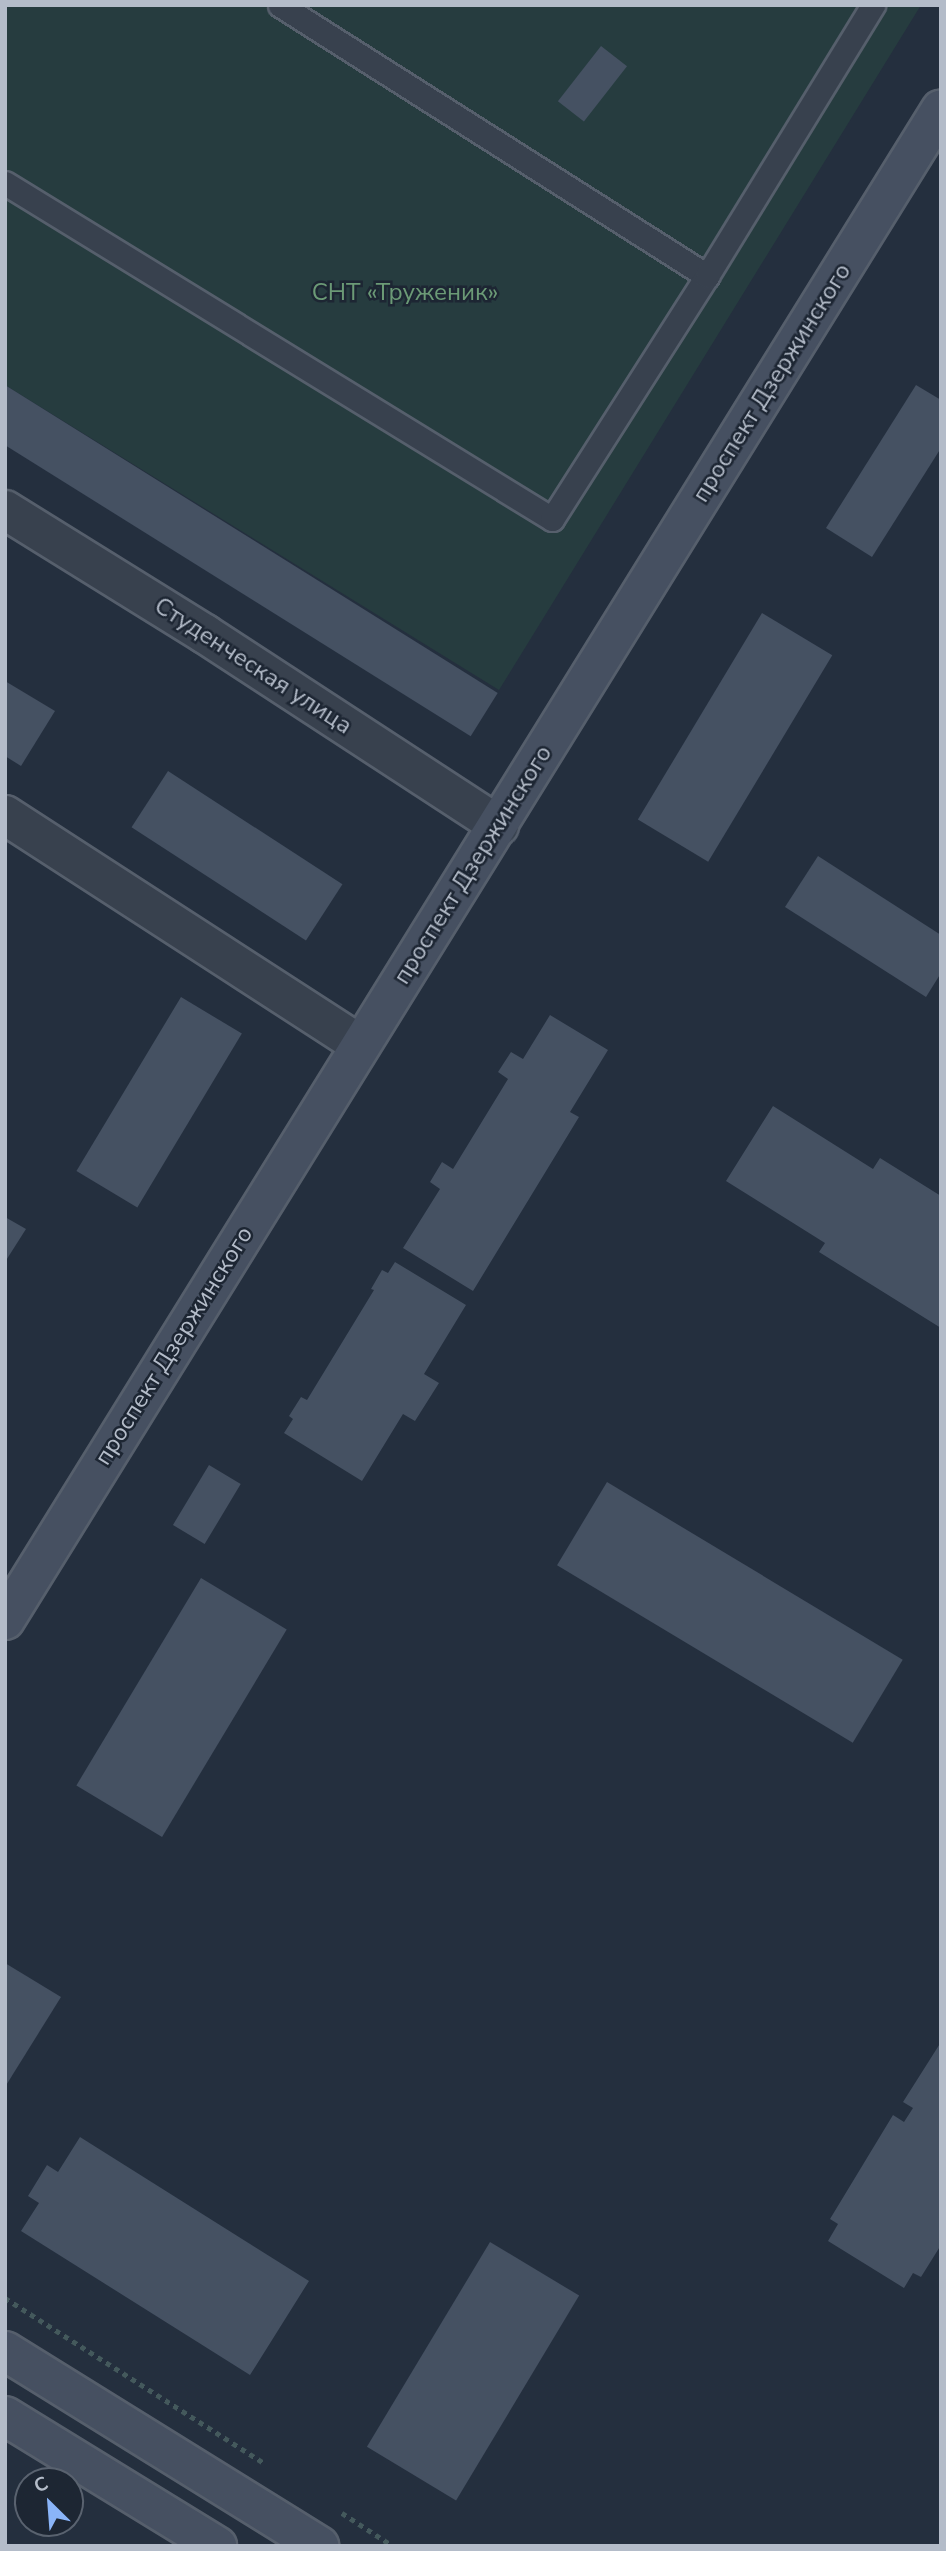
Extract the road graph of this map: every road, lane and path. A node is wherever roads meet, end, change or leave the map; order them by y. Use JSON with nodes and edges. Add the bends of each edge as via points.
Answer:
{"nodes":[{"id":1,"x":280,"y":5,"type":"edge"},
{"id":2,"x":865,"y":8,"type":"edge"},
{"id":3,"x":941,"y":109,"type":"edge"},
{"id":4,"x":5,"y":183,"type":"edge"},
{"id":5,"x":707,"y":276,"type":"junction"},
{"id":6,"x":5,"y":510,"type":"edge"},
{"id":7,"x":5,"y":815,"type":"edge"},
{"id":8,"x":499,"y":825,"type":"junction"},
{"id":9,"x":360,"y":1045,"type":"junction"},
{"id":10,"x":5,"y":1620,"type":"edge"},
{"id":11,"x":5,"y":2298,"type":"edge"},
{"id":12,"x":5,"y":2351,"type":"edge"},
{"id":13,"x":5,"y":2416,"type":"edge"},
{"id":14,"x":276,"y":2471,"type":"dead end"},
{"id":15,"x":335,"y":2508,"type":"dead end"},
{"id":16,"x":217,"y":2546,"type":"edge"},
{"id":17,"x":319,"y":2546,"type":"edge"},
{"id":18,"x":393,"y":2546,"type":"edge"}],
"edges":[{"from":1,"to":5,"type":"lane"},
{"from":2,"to":5,"type":"lane"},
{"from":3,"to":8,"type":"main road","name":"проспект Дзержинского"},
{"from":4,"to":5,"type":"lane","via":[[552,519]]},
{"from":6,"to":8,"type":"street","name":"Студенческая улица"},
{"from":7,"to":9,"type":"street"},
{"from":8,"to":9,"type":"main road","name":"проспект Дзержинского"},
{"from":9,"to":10,"type":"main road","name":"проспект Дзержинского"},
{"from":11,"to":14,"type":"path"},
{"from":12,"to":17,"type":"main road"},
{"from":13,"to":16,"type":"main road"},
{"from":15,"to":18,"type":"path"}]}
